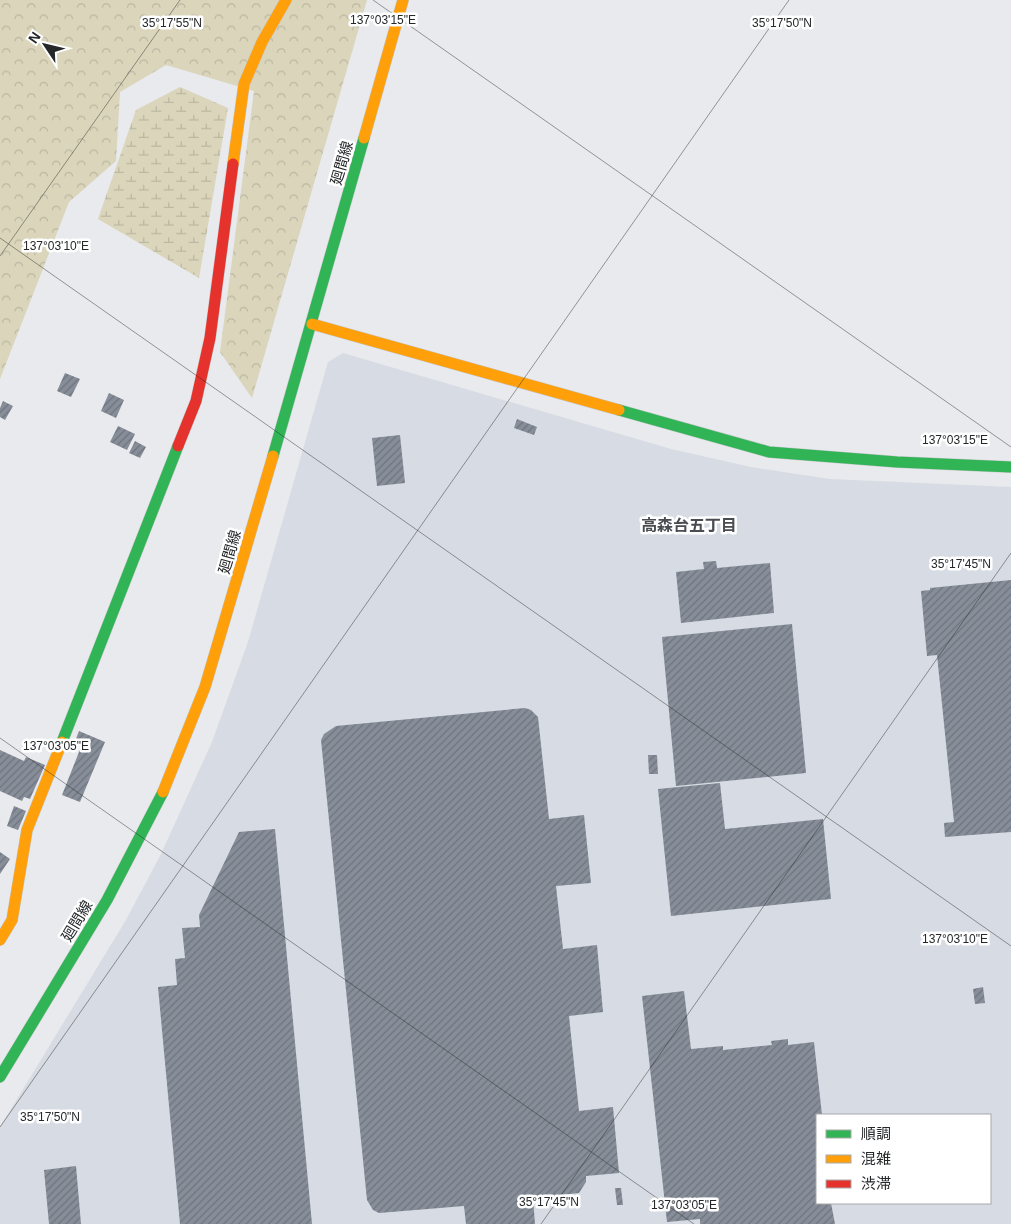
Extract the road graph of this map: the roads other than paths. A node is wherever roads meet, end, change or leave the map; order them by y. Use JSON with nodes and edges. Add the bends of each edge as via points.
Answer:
{"nodes":[{"id":1,"x":286,"y":0,"type":"edge"},
{"id":2,"x":403,"y":0,"type":"edge"},
{"id":3,"x":312,"y":324,"type":"junction"},
{"id":4,"x":1011,"y":467,"type":"edge"},
{"id":5,"x":0,"y":940,"type":"edge"},
{"id":6,"x":0,"y":1077,"type":"edge"}],
"edges":[{"from":1,"to":5,"type":"street","via":[[262,42],[244,84],[210,338],[196,400],[27,830],[12,920]]},
{"from":2,"to":3,"type":"street","name":"廻間線"},
{"from":3,"to":4,"type":"street","via":[[769,452]]},
{"from":3,"to":6,"type":"street","name":"廻間線","via":[[205,687],[164,791],[107,900]]}]}
